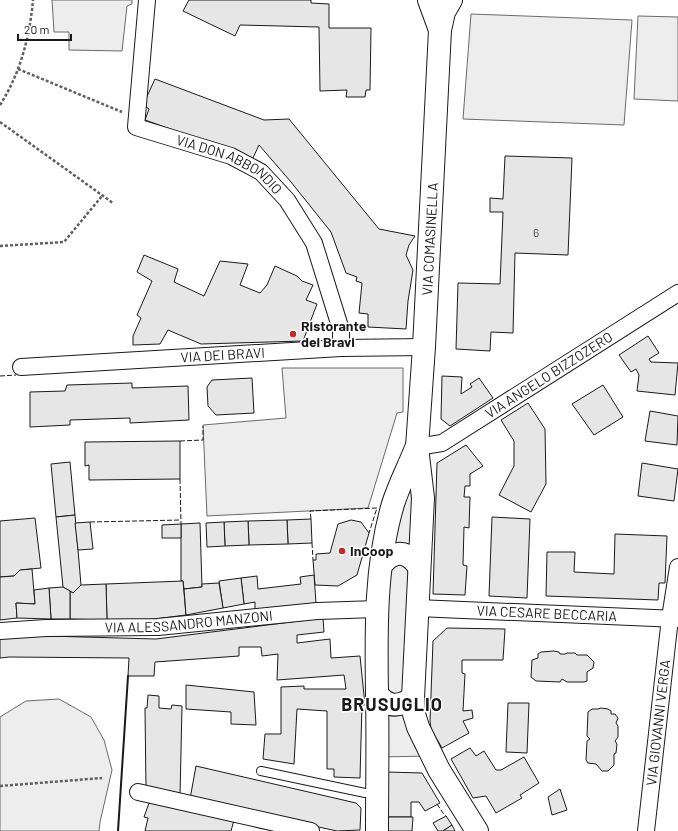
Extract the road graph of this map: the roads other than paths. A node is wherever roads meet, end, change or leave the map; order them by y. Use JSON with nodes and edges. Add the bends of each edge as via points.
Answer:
{"nodes":[{"id":1,"x":148,"y":0,"type":"edge"},
{"id":2,"x":429,"y":0,"type":"edge"},
{"id":3,"x":451,"y":0,"type":"edge"},
{"id":4,"x":440,"y":30,"type":"junction"},
{"id":5,"x":678,"y":293,"type":"edge"},
{"id":6,"x":424,"y":347,"type":"junction"},
{"id":7,"x":341,"y":348,"type":"junction"},
{"id":8,"x":21,"y":367,"type":"dead end"},
{"id":9,"x":416,"y":447,"type":"junction"},
{"id":10,"x":382,"y":564,"type":"junction"},
{"id":11,"x":678,"y":567,"type":"edge"},
{"id":12,"x":419,"y":568,"type":"junction"},
{"id":13,"x":417,"y":608,"type":"junction"},
{"id":14,"x":377,"y":609,"type":"junction"},
{"id":15,"x":674,"y":618,"type":"edge"},
{"id":16,"x":0,"y":631,"type":"edge"},
{"id":17,"x":377,"y":694,"type":"junction"},
{"id":18,"x":413,"y":698,"type":"junction"},
{"id":19,"x":261,"y":771,"type":"dead end"},
{"id":20,"x":138,"y":792,"type":"dead end"},
{"id":21,"x":377,"y":793,"type":"junction"},
{"id":22,"x":311,"y":831,"type":"edge"},
{"id":23,"x":377,"y":831,"type":"edge"},
{"id":24,"x":477,"y":831,"type":"edge"},
{"id":25,"x":646,"y":831,"type":"edge"}],
"edges":[{"from":1,"to":7,"type":"street","name":"VIA DON ABBONDIO","via":[[136,127],[231,156],[261,172],[286,200],[314,242],[341,330]]},
{"from":2,"to":4,"type":"street","name":"VIA COMASINELLA"},
{"from":3,"to":4,"type":"street","name":"VIA COMASINELLA","via":[[444,12]]},
{"from":4,"to":6,"type":"street","name":"VIA COMASINELLA"},
{"from":5,"to":9,"type":"street","name":"VIA ANGELO BIZZOZERO","via":[[442,443]]},
{"from":6,"to":7,"type":"street","name":"VIA DEI BRAVI"},
{"from":6,"to":9,"type":"street","name":"VIA COMASINELLA"},
{"from":7,"to":8,"type":"street","name":"VIA DEI BRAVI"},
{"from":9,"to":10,"type":"street","via":[[394,504]]},
{"from":9,"to":12,"type":"street","via":[[423,498]]},
{"from":10,"to":12,"type":"street","via":[[390,556],[397,554],[411,557]]},
{"from":10,"to":14,"type":"street"},
{"from":11,"to":15,"type":"street","name":"VIA GIOVANNI VERGA"},
{"from":12,"to":13,"type":"street"},
{"from":13,"to":15,"type":"street","name":"VIA CESARE BECCARIA"},
{"from":13,"to":18,"type":"street"},
{"from":14,"to":16,"type":"street","name":"VIA ALESSANDRO MANZONI","via":[[317,611],[158,627]]},
{"from":14,"to":17,"type":"street"},
{"from":15,"to":25,"type":"street","name":"VIA GIOVANNI VERGA"},
{"from":17,"to":18,"type":"street","via":[[386,703],[396,705]]},
{"from":17,"to":21,"type":"street"},
{"from":18,"to":24,"type":"street","via":[[418,727],[439,770]]},
{"from":19,"to":21,"type":"lane","via":[[365,793]]},
{"from":20,"to":22,"type":"street"},
{"from":21,"to":23,"type":"street"}]}
